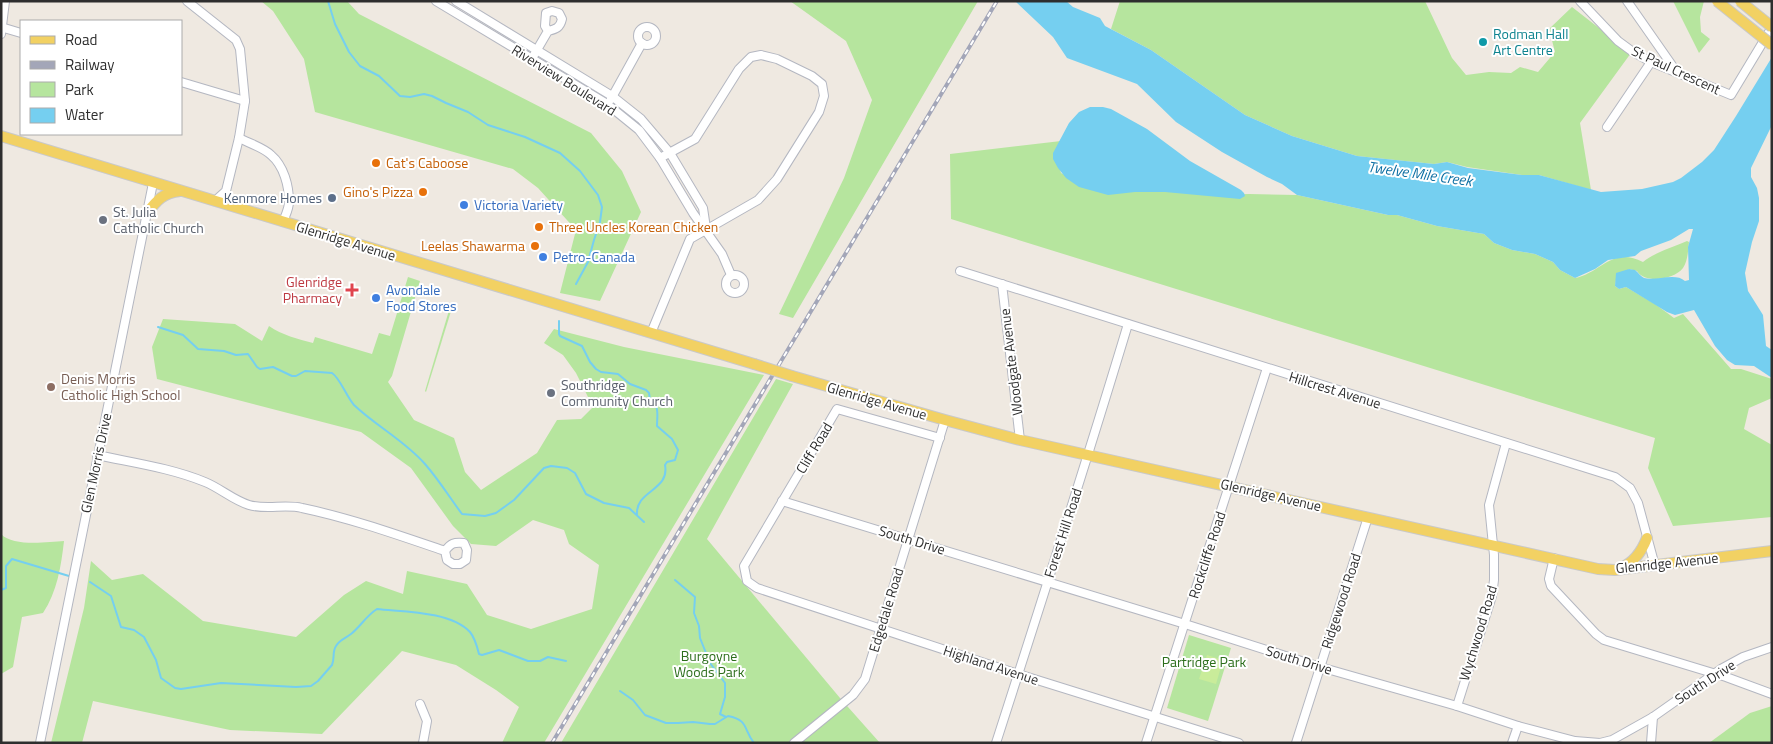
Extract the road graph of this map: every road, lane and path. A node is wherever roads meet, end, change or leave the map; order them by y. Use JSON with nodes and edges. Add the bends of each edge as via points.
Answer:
{"nodes":[{"id":1,"x":5,"y":1,"type":"edge"},
{"id":2,"x":187,"y":1,"type":"edge"},
{"id":3,"x":436,"y":1,"type":"edge"},
{"id":4,"x":456,"y":1,"type":"edge"},
{"id":5,"x":1580,"y":1,"type":"edge"},
{"id":6,"x":1627,"y":1,"type":"edge"},
{"id":7,"x":1717,"y":1,"type":"edge"},
{"id":8,"x":1740,"y":1,"type":"edge"},
{"id":9,"x":450,"y":10,"type":"junction"},
{"id":10,"x":1772,"y":27,"type":"edge"},
{"id":11,"x":2,"y":30,"type":"edge"},
{"id":12,"x":548,"y":31,"type":"dead end"},
{"id":13,"x":20,"y":33,"type":"edge"},
{"id":14,"x":642,"y":43,"type":"dead end"},
{"id":15,"x":1772,"y":45,"type":"edge"},
{"id":16,"x":536,"y":51,"type":"junction"},
{"id":17,"x":531,"y":59,"type":"junction"},
{"id":18,"x":1651,"y":62,"type":"junction"},
{"id":19,"x":1676,"y":72,"type":"junction"},
{"id":20,"x":182,"y":82,"type":"edge"},
{"id":21,"x":612,"y":96,"type":"junction"},
{"id":22,"x":244,"y":101,"type":"junction"},
{"id":23,"x":607,"y":104,"type":"junction"},
{"id":24,"x":1607,"y":127,"type":"dead end"},
{"id":25,"x":1,"y":136,"type":"edge"},
{"id":26,"x":239,"y":138,"type":"junction"},
{"id":27,"x":670,"y":153,"type":"junction"},
{"id":28,"x":660,"y":158,"type":"junction"},
{"id":29,"x":153,"y":183,"type":"junction"},
{"id":30,"x":181,"y":191,"type":"junction"},
{"id":31,"x":215,"y":201,"type":"junction"},
{"id":32,"x":147,"y":212,"type":"junction"},
{"id":33,"x":283,"y":222,"type":"junction"},
{"id":34,"x":706,"y":230,"type":"junction"},
{"id":35,"x":960,"y":270,"type":"dead end"},
{"id":36,"x":731,"y":275,"type":"dead end"},
{"id":37,"x":1002,"y":284,"type":"junction"},
{"id":38,"x":1128,"y":324,"type":"junction"},
{"id":39,"x":651,"y":333,"type":"junction"},
{"id":40,"x":1267,"y":368,"type":"junction"},
{"id":41,"x":945,"y":420,"type":"junction"},
{"id":42,"x":940,"y":438,"type":"junction"},
{"id":43,"x":1020,"y":440,"type":"junction"},
{"id":44,"x":1506,"y":443,"type":"junction"},
{"id":45,"x":97,"y":455,"type":"junction"},
{"id":46,"x":1089,"y":456,"type":"junction"},
{"id":47,"x":1229,"y":486,"type":"junction"},
{"id":48,"x":782,"y":500,"type":"junction"},
{"id":49,"x":1368,"y":517,"type":"junction"},
{"id":50,"x":1647,"y":538,"type":"junction"},
{"id":51,"x":908,"y":539,"type":"junction"},
{"id":52,"x":1493,"y":545,"type":"junction"},
{"id":53,"x":445,"y":551,"type":"dead end"},
{"id":54,"x":1772,"y":551,"type":"edge"},
{"id":55,"x":1554,"y":558,"type":"junction"},
{"id":56,"x":1655,"y":566,"type":"junction"},
{"id":57,"x":1616,"y":570,"type":"junction"},
{"id":58,"x":747,"y":580,"type":"joint"},
{"id":59,"x":1047,"y":581,"type":"junction"},
{"id":60,"x":1185,"y":624,"type":"junction"},
{"id":61,"x":880,"y":628,"type":"junction"},
{"id":62,"x":1772,"y":647,"type":"edge"},
{"id":63,"x":1320,"y":667,"type":"junction"},
{"id":64,"x":1018,"y":674,"type":"junction"},
{"id":65,"x":1715,"y":674,"type":"junction"},
{"id":66,"x":1772,"y":694,"type":"edge"},
{"id":67,"x":420,"y":704,"type":"dead end"},
{"id":68,"x":1456,"y":706,"type":"junction"},
{"id":69,"x":1155,"y":717,"type":"junction"},
{"id":70,"x":1653,"y":717,"type":"junction"},
{"id":71,"x":1518,"y":726,"type":"junction"},
{"id":72,"x":40,"y":743,"type":"edge"},
{"id":73,"x":423,"y":743,"type":"edge"},
{"id":74,"x":794,"y":743,"type":"edge"},
{"id":75,"x":996,"y":743,"type":"edge"},
{"id":76,"x":1146,"y":743,"type":"edge"},
{"id":77,"x":1239,"y":743,"type":"edge"},
{"id":78,"x":1296,"y":743,"type":"edge"},
{"id":79,"x":1512,"y":743,"type":"edge"},
{"id":80,"x":1651,"y":743,"type":"edge"}],
"edges":[{"from":1,"to":11,"type":"street"},
{"from":2,"to":22,"type":"street","via":[[236,40],[240,49]]},
{"from":3,"to":9,"type":"street","name":"Riverview Boulevard"},
{"from":4,"to":9,"type":"street"},
{"from":4,"to":16,"type":"street","name":"Riverview Boulevard"},
{"from":5,"to":18,"type":"street","name":"St Paul Crescent","via":[[1618,41]]},
{"from":6,"to":19,"type":"street"},
{"from":7,"to":15,"type":"main road","bridge":true},
{"from":8,"to":10,"type":"main road","bridge":true},
{"from":9,"to":17,"type":"street","name":"Riverview Boulevard"},
{"from":10,"to":19,"type":"street","name":"St Paul Crescent","via":[[1731,95]]},
{"from":11,"to":13,"type":"street"},
{"from":12,"to":16,"type":"street"},
{"from":14,"to":21,"type":"street"},
{"from":16,"to":17,"type":"street"},
{"from":16,"to":21,"type":"street","name":"Riverview Boulevard"},
{"from":17,"to":23,"type":"street","name":"Riverview Boulevard"},
{"from":18,"to":19,"type":"street","name":"St Paul Crescent"},
{"from":18,"to":24,"type":"street"},
{"from":20,"to":22,"type":"street"},
{"from":21,"to":23,"type":"street"},
{"from":21,"to":27,"type":"street","name":"Riverview Boulevard","via":[[641,119]]},
{"from":22,"to":26,"type":"street"},
{"from":23,"to":28,"type":"street","name":"Riverview Boulevard","via":[[639,130]]},
{"from":25,"to":29,"type":"main road","name":"Glenridge Avenue"},
{"from":26,"to":31,"type":"street","via":[[226,190]]},
{"from":26,"to":33,"type":"street","via":[[270,153],[278,162],[288,190],[289,204]]},
{"from":27,"to":28,"type":"street"},
{"from":27,"to":34,"type":"street","name":"Riverview Boulevard","via":[[703,208]]},
{"from":27,"to":34,"type":"street","via":[[695,139],[739,69],[751,57],[761,55],[776,59],[822,84],[824,96],[819,112],[777,179],[758,200]]},
{"from":28,"to":34,"type":"street","name":"Riverview Boulevard"},
{"from":29,"to":30,"type":"main road","name":"Glenridge Avenue"},
{"from":29,"to":32,"type":"street","name":"Glen Morris Drive"},
{"from":30,"to":31,"type":"main road","name":"Glenridge Avenue"},
{"from":30,"to":32,"type":"main road","via":[[158,198]]},
{"from":31,"to":33,"type":"main road","name":"Glenridge Avenue"},
{"from":32,"to":45,"type":"street","name":"Glen Morris Drive"},
{"from":33,"to":39,"type":"main road","name":"Glenridge Avenue"},
{"from":34,"to":36,"type":"street"},
{"from":34,"to":39,"type":"street","via":[[690,239]]},
{"from":35,"to":37,"type":"street","name":"Hillcrest Avenue"},
{"from":37,"to":38,"type":"street","name":"Hillcrest Avenue"},
{"from":37,"to":43,"type":"street","name":"Woodgate Avenue"},
{"from":38,"to":40,"type":"street","name":"Hillcrest Avenue"},
{"from":38,"to":46,"type":"street","name":"Forest Hill Road"},
{"from":39,"to":41,"type":"main road","name":"Glenridge Avenue","bridge":true},
{"from":40,"to":44,"type":"street","name":"Hillcrest Avenue"},
{"from":40,"to":47,"type":"street","name":"Rockcliffe Road"},
{"from":41,"to":42,"type":"street","name":"Edgedale Road"},
{"from":41,"to":43,"type":"main road","name":"Glenridge Avenue"},
{"from":42,"to":48,"type":"street","name":"Cliff Road","via":[[837,409]]},
{"from":42,"to":51,"type":"street","name":"Edgedale Road"},
{"from":43,"to":46,"type":"main road","name":"Glenridge Avenue"},
{"from":44,"to":50,"type":"street","name":"Hillcrest Avenue","via":[[1615,477],[1630,488],[1638,503]]},
{"from":44,"to":52,"type":"street","name":"Wychwood Road","via":[[1489,504]]},
{"from":45,"to":53,"type":"street","via":[[189,476],[248,504],[303,508]]},
{"from":45,"to":72,"type":"street","name":"Glen Morris Drive"},
{"from":46,"to":47,"type":"main road","name":"Glenridge Avenue"},
{"from":46,"to":59,"type":"street","name":"Forest Hill Road"},
{"from":47,"to":49,"type":"main road","name":"Glenridge Avenue"},
{"from":47,"to":60,"type":"street","name":"Rockcliffe Road"},
{"from":48,"to":51,"type":"street","name":"South Drive"},
{"from":48,"to":58,"type":"street","name":"Cliff Road","via":[[744,566]]},
{"from":49,"to":52,"type":"main road","name":"Glenridge Avenue"},
{"from":49,"to":63,"type":"street","name":"Ridgewood Road"},
{"from":50,"to":56,"type":"street","name":"Hillcrest Avenue"},
{"from":50,"to":57,"type":"main road","via":[[1635,559]]},
{"from":51,"to":59,"type":"street","name":"South Drive"},
{"from":51,"to":61,"type":"street","name":"Edgedale Road"},
{"from":52,"to":55,"type":"main road","name":"Glenridge Avenue"},
{"from":52,"to":68,"type":"street","name":"Wychwood Road","via":[[1492,596]]},
{"from":54,"to":56,"type":"main road","name":"Glenridge Avenue"},
{"from":55,"to":57,"type":"main road","name":"Glenridge Avenue"},
{"from":55,"to":65,"type":"street","via":[[1549,579],[1551,586],[1604,640]]},
{"from":56,"to":57,"type":"main road","name":"Glenridge Avenue"},
{"from":58,"to":61,"type":"street","name":"Highland Avenue","via":[[757,588]]},
{"from":59,"to":60,"type":"street","name":"South Drive"},
{"from":59,"to":64,"type":"street","name":"Forest Hill Road"},
{"from":60,"to":63,"type":"street","name":"South Drive"},
{"from":60,"to":69,"type":"street","name":"Rockcliffe Road"},
{"from":61,"to":64,"type":"street","name":"Highland Avenue"},
{"from":61,"to":74,"type":"street","name":"Edgedale Road","via":[[865,679],[853,695]]},
{"from":62,"to":65,"type":"street","name":"South Drive","via":[[1743,657]]},
{"from":63,"to":68,"type":"street","name":"South Drive"},
{"from":63,"to":78,"type":"street","name":"Ridgewood Road"},
{"from":64,"to":69,"type":"street","name":"Highland Avenue"},
{"from":64,"to":75,"type":"street","name":"Forest Hill Road"},
{"from":65,"to":66,"type":"street"},
{"from":65,"to":70,"type":"street","name":"South Drive"},
{"from":67,"to":73,"type":"street","via":[[427,720]]},
{"from":68,"to":71,"type":"street","name":"South Drive"},
{"from":69,"to":76,"type":"street","name":"Rockcliffe Road"},
{"from":69,"to":77,"type":"street","name":"Highland Avenue"},
{"from":70,"to":71,"type":"street","name":"South Drive","via":[[1612,740],[1600,743],[1575,741]]},
{"from":70,"to":80,"type":"street"},
{"from":71,"to":79,"type":"street"}]}
